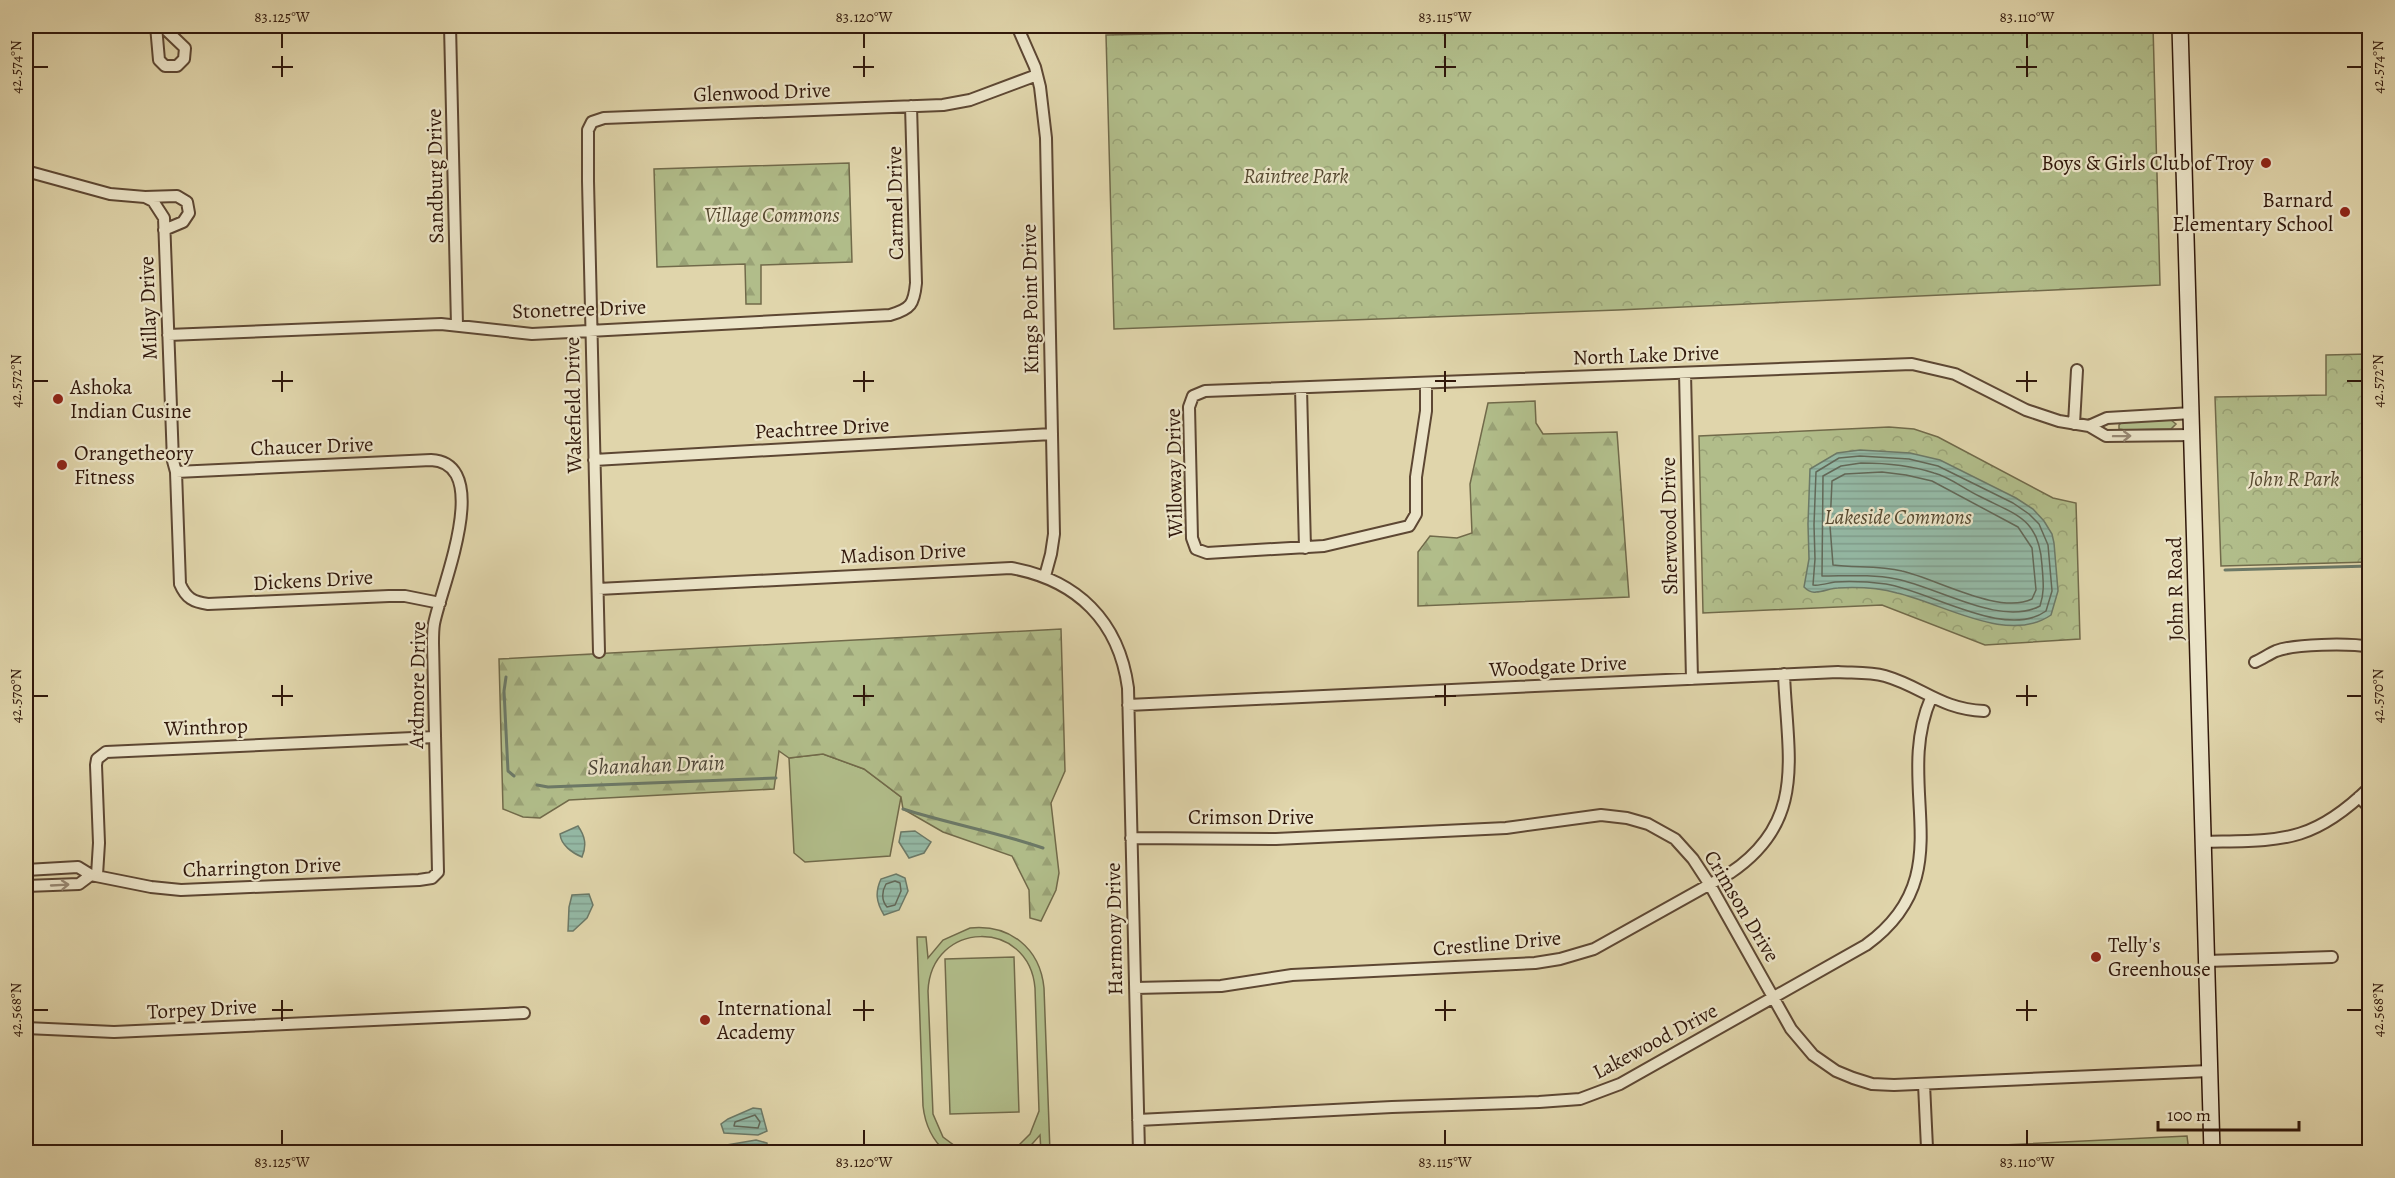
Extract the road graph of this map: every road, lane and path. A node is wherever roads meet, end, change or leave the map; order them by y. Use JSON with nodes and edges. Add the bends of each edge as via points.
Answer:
{"nodes":[{"id":1,"x":156,"y":26,"type":"edge"},
{"id":2,"x":162,"y":26,"type":"edge"},
{"id":3,"x":450,"y":26,"type":"edge"},
{"id":4,"x":1017,"y":26,"type":"edge"},
{"id":5,"x":2180,"y":26,"type":"edge"},
{"id":6,"x":1037,"y":75,"type":"junction"},
{"id":7,"x":912,"y":106,"type":"junction"},
{"id":8,"x":592,"y":122,"type":"joint"},
{"id":9,"x":26,"y":171,"type":"edge"},
{"id":10,"x":145,"y":197,"type":"junction"},
{"id":11,"x":164,"y":230,"type":"junction"},
{"id":12,"x":914,"y":299,"type":"joint"},
{"id":13,"x":457,"y":325,"type":"junction"},
{"id":14,"x":591,"y":331,"type":"junction"},
{"id":15,"x":168,"y":335,"type":"junction"},
{"id":16,"x":2077,"y":370,"type":"dead end"},
{"id":17,"x":1684,"y":373,"type":"junction"},
{"id":18,"x":1426,"y":383,"type":"junction"},
{"id":19,"x":1301,"y":388,"type":"junction"},
{"id":20,"x":1194,"y":396,"type":"joint"},
{"id":21,"x":2192,"y":413,"type":"junction"},
{"id":22,"x":2074,"y":424,"type":"junction"},
{"id":23,"x":2089,"y":426,"type":"junction"},
{"id":24,"x":1052,"y":434,"type":"junction"},
{"id":25,"x":2192,"y":435,"type":"junction"},
{"id":26,"x":594,"y":460,"type":"junction"},
{"id":27,"x":450,"y":465,"type":"joint"},
{"id":28,"x":176,"y":472,"type":"junction"},
{"id":29,"x":1305,"y":548,"type":"junction"},
{"id":30,"x":1045,"y":576,"type":"junction"},
{"id":31,"x":597,"y":589,"type":"junction"},
{"id":32,"x":189,"y":598,"type":"joint"},
{"id":33,"x":440,"y":603,"type":"junction"},
{"id":34,"x":2370,"y":646,"type":"edge"},
{"id":35,"x":599,"y":652,"type":"dead end"},
{"id":36,"x":2255,"y":662,"type":"dead end"},
{"id":37,"x":1784,"y":674,"type":"junction"},
{"id":38,"x":1692,"y":679,"type":"junction"},
{"id":39,"x":1931,"y":698,"type":"junction"},
{"id":40,"x":1128,"y":705,"type":"junction"},
{"id":41,"x":1984,"y":711,"type":"dead end"},
{"id":42,"x":435,"y":737,"type":"junction"},
{"id":43,"x":2370,"y":787,"type":"edge"},
{"id":44,"x":2359,"y":797,"type":"junction"},
{"id":45,"x":2370,"y":807,"type":"edge"},
{"id":46,"x":1131,"y":838,"type":"junction"},
{"id":47,"x":2203,"y":842,"type":"junction"},
{"id":48,"x":26,"y":870,"type":"edge"},
{"id":49,"x":94,"y":875,"type":"junction"},
{"id":50,"x":436,"y":875,"type":"joint"},
{"id":51,"x":1710,"y":885,"type":"junction"},
{"id":52,"x":26,"y":886,"type":"edge"},
{"id":53,"x":2332,"y":957,"type":"dead end"},
{"id":54,"x":2206,"y":961,"type":"junction"},
{"id":55,"x":1135,"y":988,"type":"junction"},
{"id":56,"x":1773,"y":998,"type":"junction"},
{"id":57,"x":524,"y":1013,"type":"dead end"},
{"id":58,"x":26,"y":1028,"type":"edge"},
{"id":59,"x":2209,"y":1071,"type":"junction"},
{"id":60,"x":1924,"y":1084,"type":"junction"},
{"id":61,"x":1138,"y":1120,"type":"junction"},
{"id":62,"x":1927,"y":1148,"type":"dead end"},
{"id":63,"x":1139,"y":1152,"type":"edge"},
{"id":64,"x":2212,"y":1152,"type":"edge"}],
"edges":[{"from":1,"to":2,"type":"street","via":[[159,60],[169,67],[177,66],[184,59],[185,48]]},
{"from":3,"to":13,"type":"street","name":"Sandburg Drive"},
{"from":4,"to":6,"type":"street","name":"Kings Point Drive"},
{"from":5,"to":21,"type":"main road","name":"John R Road"},
{"from":6,"to":7,"type":"street","name":"Glenwood Drive","via":[[969,100]]},
{"from":6,"to":24,"type":"street","name":"Kings Point Drive","via":[[1046,138]]},
{"from":7,"to":8,"type":"street","name":"Glenwood Drive","via":[[604,117]]},
{"from":7,"to":12,"type":"street","name":"Carmel Drive"},
{"from":8,"to":14,"type":"street","name":"Wakefield Drive","via":[[588,130]]},
{"from":9,"to":10,"type":"street","via":[[110,194]]},
{"from":10,"to":11,"type":"street","name":"Millay Drive","via":[[159,208]]},
{"from":10,"to":11,"type":"street","name":"Millay Drive","via":[[177,196],[187,202],[189,213],[183,222]]},
{"from":11,"to":15,"type":"street","name":"Millay Drive"},
{"from":12,"to":14,"type":"street","name":"Stonetree Drive","via":[[901,312],[890,315]]},
{"from":13,"to":14,"type":"street","name":"Stonetree Drive","via":[[522,334]]},
{"from":13,"to":15,"type":"street","name":"Stonetree Drive"},
{"from":14,"to":26,"type":"street","name":"Wakefield Drive"},
{"from":15,"to":28,"type":"street","name":"Millay Drive"},
{"from":16,"to":22,"type":"street"},
{"from":17,"to":18,"type":"street","name":"North Lake Drive"},
{"from":17,"to":22,"type":"street","name":"North Lake Drive","via":[[1912,364],[1954,374],[2026,410]]},
{"from":17,"to":38,"type":"street","name":"Sherwood Drive"},
{"from":18,"to":19,"type":"street","name":"North Lake Drive"},
{"from":18,"to":29,"type":"street","via":[[1416,514],[1409,526]]},
{"from":19,"to":20,"type":"street","name":"North Lake Drive","via":[[1205,391]]},
{"from":19,"to":29,"type":"street"},
{"from":20,"to":29,"type":"street","name":"Willoway Drive","via":[[1189,407],[1192,538],[1196,549],[1208,553]]},
{"from":21,"to":23,"type":"street","name":"North Lake Drive","via":[[2107,418]]},
{"from":21,"to":25,"type":"main road","name":"John R Road"},
{"from":22,"to":23,"type":"street","name":"North Lake Drive"},
{"from":23,"to":25,"type":"street","name":"North Lake Drive","one_way":true,"via":[[2106,436]]},
{"from":24,"to":26,"type":"street","name":"Peachtree Drive"},
{"from":24,"to":30,"type":"street","name":"Kings Point Drive","via":[[1053,540]]},
{"from":25,"to":47,"type":"main road","name":"John R Road"},
{"from":26,"to":31,"type":"street","name":"Wakefield Drive"},
{"from":27,"to":28,"type":"street","name":"Chaucer Drive","via":[[431,460]]},
{"from":27,"to":33,"type":"street","name":"Ardmore Drive","via":[[459,484],[460,520]]},
{"from":28,"to":32,"type":"street","name":"Millay Drive","via":[[180,584]]},
{"from":30,"to":31,"type":"street","name":"Madison Drive","via":[[991,568]]},
{"from":30,"to":40,"type":"street","name":"Madison Drive","via":[[1082,599],[1104,623],[1120,654]]},
{"from":31,"to":35,"type":"street","name":"Wakefield Drive"},
{"from":32,"to":33,"type":"street","name":"Dickens Drive","via":[[208,604],[405,596]]},
{"from":33,"to":42,"type":"street","name":"Ardmore Drive","via":[[433,643]]},
{"from":34,"to":36,"type":"street","via":[[2288,648]]},
{"from":37,"to":38,"type":"street","name":"Woodgate Drive"},
{"from":37,"to":39,"type":"street","name":"Woodgate Drive","via":[[1874,674],[1906,684]]},
{"from":37,"to":51,"type":"street","name":"Crestline Drive","via":[[1789,768],[1782,812],[1761,849]]},
{"from":38,"to":40,"type":"street","name":"Woodgate Drive"},
{"from":39,"to":41,"type":"street","name":"Woodgate Drive"},
{"from":39,"to":56,"type":"street","name":"Lakewood Drive","via":[[1918,742],[1922,849],[1909,897],[1880,935]]},
{"from":40,"to":46,"type":"street","name":"Harmony Drive"},
{"from":42,"to":49,"type":"street","name":"Winthrop","via":[[105,753],[96,765],[99,843]]},
{"from":42,"to":50,"type":"street","name":"Ardmore Drive","via":[[439,868]]},
{"from":43,"to":44,"type":"street"},
{"from":44,"to":45,"type":"street"},
{"from":44,"to":47,"type":"street","via":[[2331,821],[2303,834],[2280,839]]},
{"from":46,"to":51,"type":"street","name":"Crimson Drive","via":[[1287,838],[1506,828],[1601,815],[1648,824],[1675,839]]},
{"from":46,"to":55,"type":"street","name":"Harmony Drive"},
{"from":47,"to":54,"type":"main road","name":"John R Road"},
{"from":48,"to":49,"type":"street","name":"Charrington Drive","via":[[78,867]]},
{"from":49,"to":50,"type":"street","name":"Charrington Drive","via":[[181,890],[419,880]]},
{"from":52,"to":49,"type":"street","one_way":true,"via":[[79,884]]},
{"from":51,"to":55,"type":"street","name":"Crestline Drive","via":[[1594,949],[1548,962],[1300,974],[1221,986]]},
{"from":51,"to":56,"type":"street","name":"Crimson Drive"},
{"from":53,"to":54,"type":"street"},
{"from":54,"to":59,"type":"main road","name":"John R Road"},
{"from":55,"to":61,"type":"street","name":"Harmony Drive"},
{"from":56,"to":60,"type":"street","name":"Crimson Drive","via":[[1801,1043],[1836,1071],[1872,1084]]},
{"from":56,"to":61,"type":"street","name":"Lakewood Drive","via":[[1620,1084],[1580,1099]]},
{"from":57,"to":58,"type":"street","name":"Torpey Drive","via":[[114,1032]]},
{"from":59,"to":60,"type":"street","name":"Crimson Drive"},
{"from":59,"to":64,"type":"main road","name":"John R Road"},
{"from":60,"to":62,"type":"street"},
{"from":61,"to":63,"type":"street","name":"Harmony Drive"}]}
